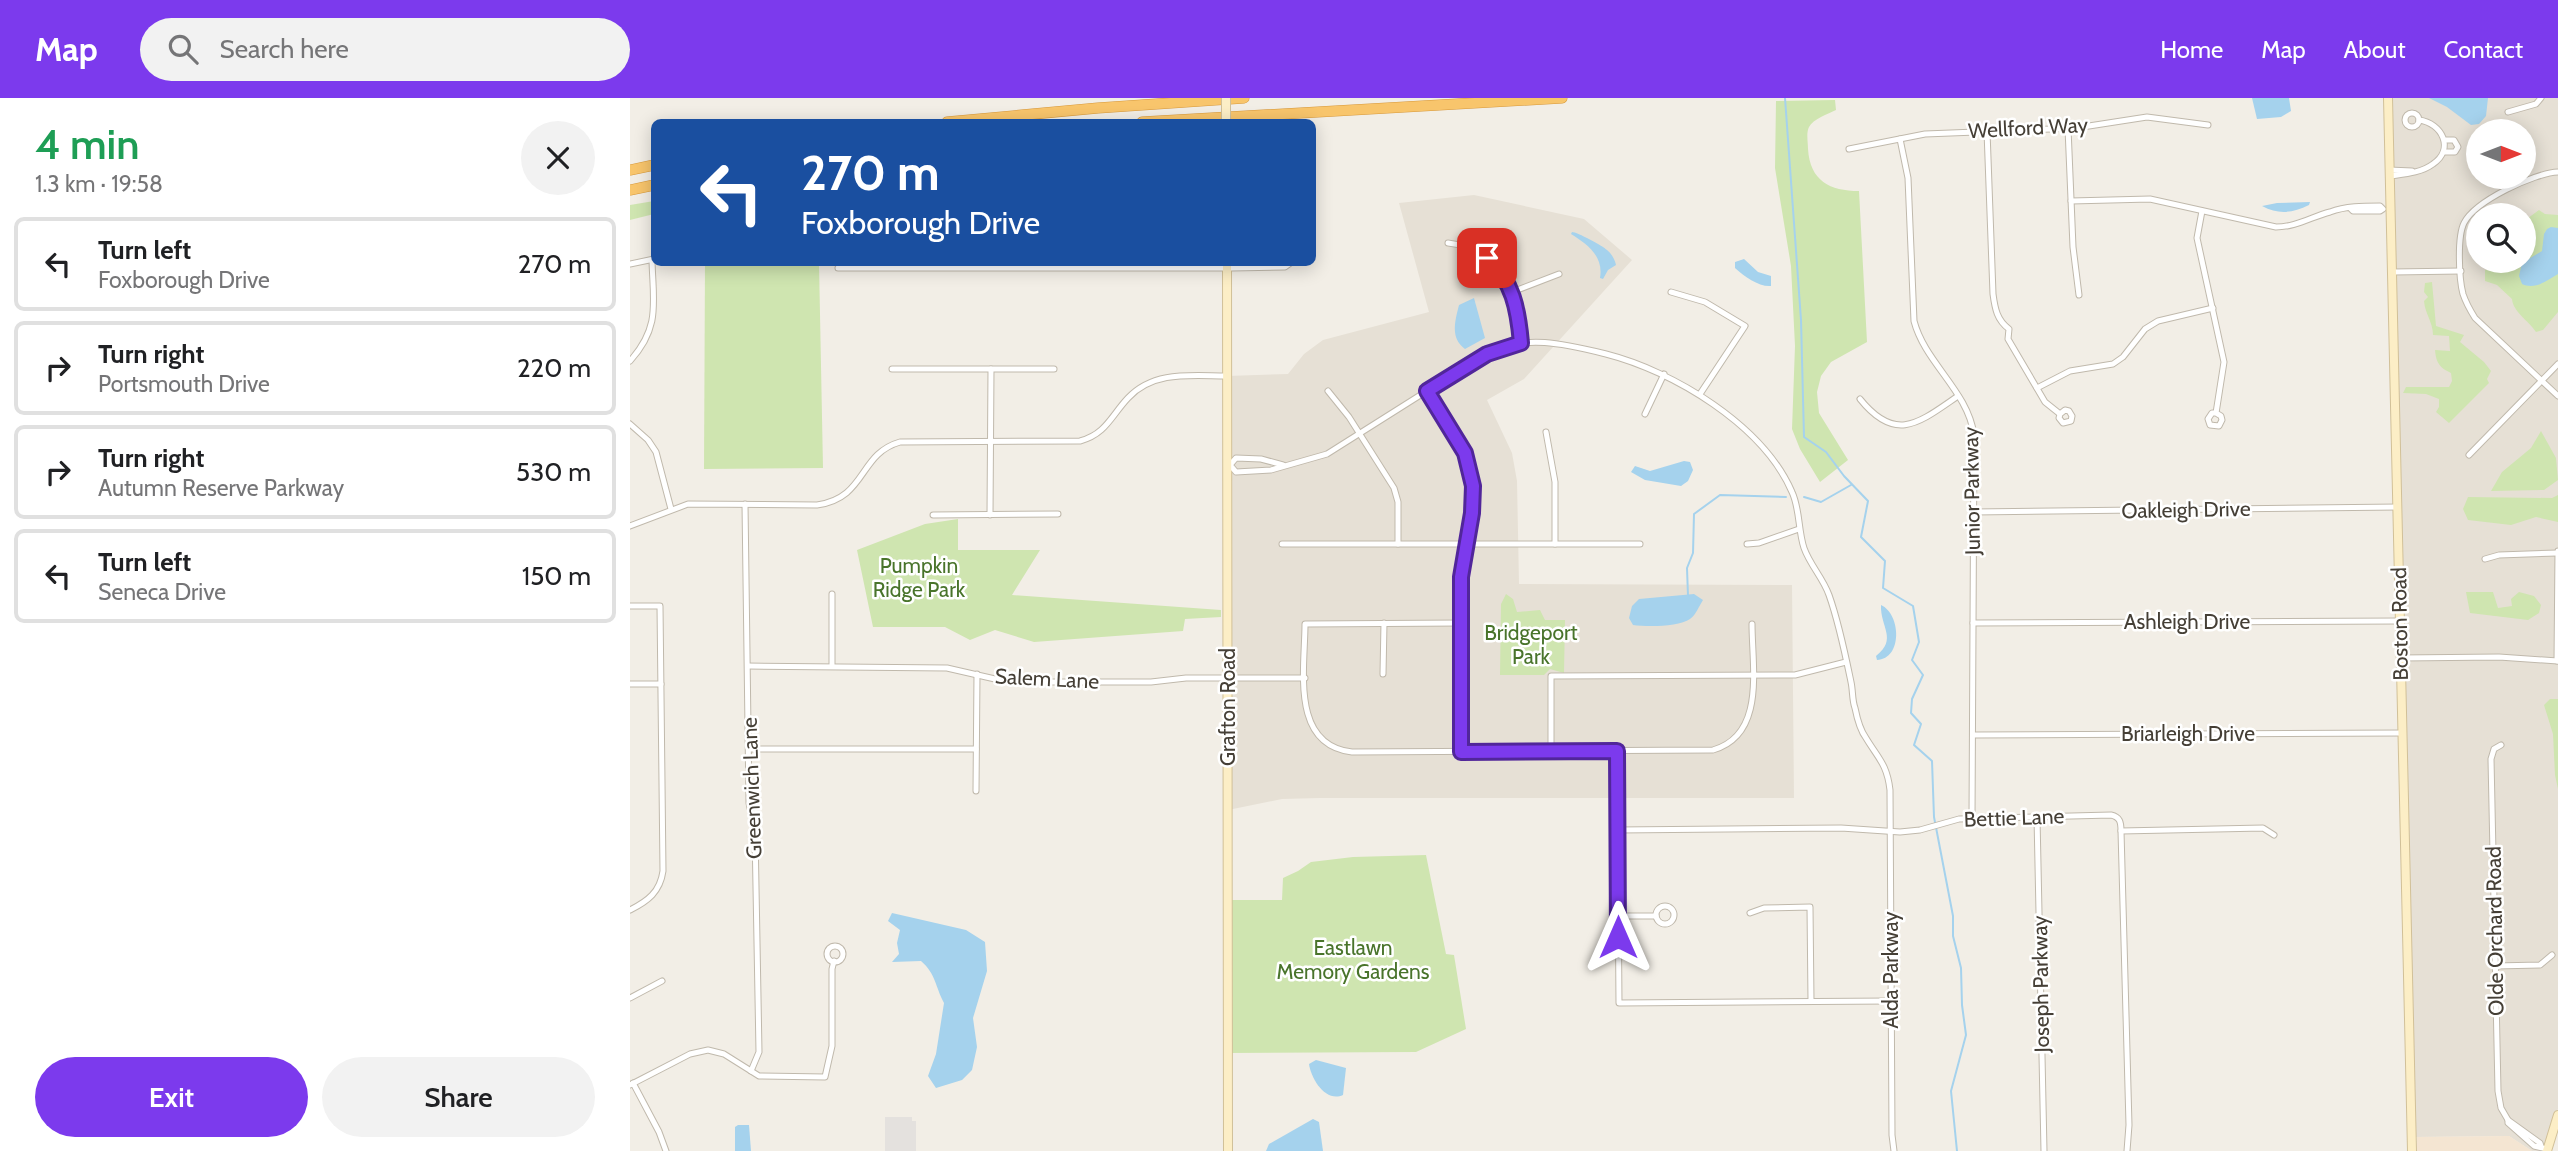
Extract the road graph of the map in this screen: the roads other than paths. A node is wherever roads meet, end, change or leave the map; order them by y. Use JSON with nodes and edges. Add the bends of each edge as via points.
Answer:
{"nodes":[{"id":1,"x":1226,"y":98,"type":"edge"},
{"id":2,"x":1244,"y":98,"type":"edge"},
{"id":3,"x":1562,"y":98,"type":"edge"},
{"id":4,"x":2388,"y":98,"type":"edge"},
{"id":5,"x":2541,"y":98,"type":"edge"},
{"id":6,"x":2508,"y":112,"type":"dead end"},
{"id":7,"x":979,"y":119,"type":"edge"},
{"id":8,"x":1194,"y":119,"type":"edge"},
{"id":9,"x":1226,"y":119,"type":"edge"},
{"id":10,"x":2419,"y":120,"type":"dead end"},
{"id":11,"x":2208,"y":125,"type":"dead end"},
{"id":12,"x":2068,"y":128,"type":"junction"},
{"id":13,"x":1987,"y":131,"type":"junction"},
{"id":14,"x":1900,"y":139,"type":"junction"},
{"id":15,"x":2445,"y":140,"type":"junction"},
{"id":16,"x":1849,"y":149,"type":"dead end"},
{"id":17,"x":2444,"y":152,"type":"junction"},
{"id":18,"x":651,"y":166,"type":"edge"},
{"id":19,"x":630,"y":170,"type":"edge"},
{"id":20,"x":2558,"y":172,"type":"edge"},
{"id":21,"x":2390,"y":173,"type":"junction"},
{"id":22,"x":651,"y":186,"type":"edge"},
{"id":23,"x":630,"y":190,"type":"edge"},
{"id":24,"x":2071,"y":201,"type":"junction"},
{"id":25,"x":2387,"y":209,"type":"junction"},
{"id":26,"x":2202,"y":211,"type":"junction"},
{"id":27,"x":1448,"y":243,"type":"dead end"},
{"id":28,"x":651,"y":259,"type":"edge"},
{"id":29,"x":630,"y":264,"type":"edge"},
{"id":30,"x":653,"y":266,"type":"edge"},
{"id":31,"x":1097,"y":266,"type":"edge"},
{"id":32,"x":1227,"y":266,"type":"edge"},
{"id":33,"x":1256,"y":266,"type":"edge"},
{"id":34,"x":1286,"y":266,"type":"edge"},
{"id":35,"x":838,"y":268,"type":"dead end"},
{"id":36,"x":2461,"y":271,"type":"junction"},
{"id":37,"x":2393,"y":272,"type":"junction"},
{"id":38,"x":1559,"y":274,"type":"dead end"},
{"id":39,"x":1512,"y":292,"type":"junction"},
{"id":40,"x":1671,"y":292,"type":"dead end"},
{"id":41,"x":2080,"y":295,"type":"dead end"},
{"id":42,"x":2213,"y":308,"type":"junction"},
{"id":43,"x":1521,"y":343,"type":"junction"},
{"id":44,"x":630,"y":360,"type":"edge"},
{"id":45,"x":2558,"y":364,"type":"edge"},
{"id":46,"x":892,"y":369,"type":"dead end"},
{"id":47,"x":991,"y":369,"type":"junction"},
{"id":48,"x":1054,"y":369,"type":"dead end"},
{"id":49,"x":1664,"y":374,"type":"junction"},
{"id":50,"x":1227,"y":376,"type":"junction"},
{"id":51,"x":2542,"y":380,"type":"junction"},
{"id":52,"x":2037,"y":388,"type":"junction"},
{"id":53,"x":1328,"y":391,"type":"dead end"},
{"id":54,"x":1427,"y":391,"type":"junction"},
{"id":55,"x":1700,"y":394,"type":"junction"},
{"id":56,"x":1958,"y":396,"type":"junction"},
{"id":57,"x":2558,"y":396,"type":"edge"},
{"id":58,"x":1860,"y":399,"type":"dead end"},
{"id":59,"x":2216,"y":413,"type":"dead end"},
{"id":60,"x":1645,"y":414,"type":"dead end"},
{"id":61,"x":2060,"y":414,"type":"dead end"},
{"id":62,"x":630,"y":424,"type":"edge"},
{"id":63,"x":1546,"y":432,"type":"dead end"},
{"id":64,"x":1360,"y":434,"type":"junction"},
{"id":65,"x":991,"y":442,"type":"junction"},
{"id":66,"x":2469,"y":456,"type":"dead end"},
{"id":67,"x":1229,"y":465,"type":"junction"},
{"id":68,"x":1283,"y":465,"type":"junction"},
{"id":69,"x":745,"y":505,"type":"junction"},
{"id":70,"x":2398,"y":507,"type":"junction"},
{"id":71,"x":671,"y":509,"type":"junction"},
{"id":72,"x":1974,"y":512,"type":"junction"},
{"id":73,"x":1058,"y":514,"type":"dead end"},
{"id":74,"x":933,"y":515,"type":"dead end"},
{"id":75,"x":990,"y":515,"type":"junction"},
{"id":76,"x":630,"y":526,"type":"edge"},
{"id":77,"x":1800,"y":529,"type":"junction"},
{"id":78,"x":1282,"y":544,"type":"dead end"},
{"id":79,"x":1398,"y":544,"type":"junction"},
{"id":80,"x":1467,"y":544,"type":"junction"},
{"id":81,"x":1555,"y":544,"type":"junction"},
{"id":82,"x":1640,"y":544,"type":"dead end"},
{"id":83,"x":1747,"y":544,"type":"dead end"},
{"id":84,"x":2557,"y":552,"type":"edge"},
{"id":85,"x":2486,"y":559,"type":"dead end"},
{"id":86,"x":832,"y":594,"type":"dead end"},
{"id":87,"x":630,"y":606,"type":"edge"},
{"id":88,"x":2400,"y":621,"type":"junction"},
{"id":89,"x":1461,"y":623,"type":"junction"},
{"id":90,"x":1973,"y":623,"type":"junction"},
{"id":91,"x":1384,"y":624,"type":"junction"},
{"id":92,"x":1752,"y":624,"type":"dead end"},
{"id":93,"x":2401,"y":658,"type":"junction"},
{"id":94,"x":2558,"y":661,"type":"edge"},
{"id":95,"x":1846,"y":662,"type":"junction"},
{"id":96,"x":748,"y":666,"type":"junction"},
{"id":97,"x":832,"y":666,"type":"junction"},
{"id":98,"x":977,"y":674,"type":"junction"},
{"id":99,"x":1383,"y":674,"type":"dead end"},
{"id":100,"x":1752,"y":676,"type":"junction"},
{"id":101,"x":1228,"y":678,"type":"junction"},
{"id":102,"x":1305,"y":678,"type":"junction"},
{"id":103,"x":630,"y":684,"type":"edge"},
{"id":104,"x":661,"y":684,"type":"junction"},
{"id":105,"x":2403,"y":733,"type":"junction"},
{"id":106,"x":1973,"y":735,"type":"junction"},
{"id":107,"x":2501,"y":745,"type":"dead end"},
{"id":108,"x":750,"y":749,"type":"junction"},
{"id":109,"x":976,"y":749,"type":"junction"},
{"id":110,"x":1617,"y":751,"type":"junction"},
{"id":111,"x":1461,"y":752,"type":"junction"},
{"id":112,"x":1551,"y":752,"type":"junction"},
{"id":113,"x":976,"y":791,"type":"dead end"},
{"id":114,"x":2037,"y":817,"type":"junction"},
{"id":115,"x":1972,"y":818,"type":"junction"},
{"id":116,"x":1618,"y":830,"type":"junction"},
{"id":117,"x":1890,"y":831,"type":"junction"},
{"id":118,"x":2121,"y":831,"type":"junction"},
{"id":119,"x":2274,"y":835,"type":"dead end"},
{"id":120,"x":630,"y":911,"type":"edge"},
{"id":121,"x":1750,"y":914,"type":"dead end"},
{"id":122,"x":1618,"y":916,"type":"junction"},
{"id":123,"x":1656,"y":916,"type":"dead end"},
{"id":124,"x":2553,"y":954,"type":"dead end"},
{"id":125,"x":834,"y":961,"type":"dead end"},
{"id":126,"x":2495,"y":966,"type":"junction"},
{"id":127,"x":662,"y":981,"type":"dead end"},
{"id":128,"x":630,"y":998,"type":"edge"},
{"id":129,"x":1811,"y":1001,"type":"junction"},
{"id":130,"x":1891,"y":1001,"type":"junction"},
{"id":131,"x":751,"y":1071,"type":"junction"},
{"id":132,"x":632,"y":1084,"type":"edge"},
{"id":133,"x":2558,"y":1115,"type":"edge"},
{"id":134,"x":2545,"y":1149,"type":"edge"},
{"id":135,"x":666,"y":1151,"type":"edge"},
{"id":136,"x":1228,"y":1151,"type":"edge"},
{"id":137,"x":1894,"y":1151,"type":"edge"},
{"id":138,"x":2045,"y":1151,"type":"edge"},
{"id":139,"x":2127,"y":1151,"type":"edge"},
{"id":140,"x":2412,"y":1151,"type":"edge"}],
"edges":[{"from":1,"to":9,"type":"street","bridge":true},
{"from":2,"to":7,"type":"highway"},
{"from":3,"to":8,"type":"highway"},
{"from":4,"to":21,"type":"street","name":"Boston Road"},
{"from":5,"to":6,"type":"street","via":[[2536,104]]},
{"from":10,"to":15,"type":"street","via":[[2431,124]]},
{"from":11,"to":12,"type":"street","name":"Wellford Way","via":[[2147,117]]},
{"from":12,"to":13,"type":"street","name":"Wellford Way"},
{"from":12,"to":24,"type":"street"},
{"from":13,"to":14,"type":"street","name":"Wellford Way"},
{"from":13,"to":52,"type":"street","via":[[1993,294],[1998,319],[2009,329],[2008,339]]},
{"from":14,"to":16,"type":"street","name":"Wellford Way"},
{"from":14,"to":56,"type":"street","name":"Junior Parkway","via":[[1907,175],[1914,321]]},
{"from":15,"to":17,"type":"street"},
{"from":15,"to":17,"type":"street","via":[[2454,140],[2458,147],[2455,152]]},
{"from":17,"to":21,"type":"street","via":[[2432,165]]},
{"from":18,"to":19,"type":"highway"},
{"from":20,"to":36,"type":"street","via":[[2525,180],[2469,215],[2461,234]]},
{"from":21,"to":25,"type":"street","name":"Boston Road"},
{"from":22,"to":23,"type":"highway"},
{"from":24,"to":26,"type":"street","via":[[2142,198]]},
{"from":24,"to":41,"type":"street"},
{"from":25,"to":26,"type":"street","via":[[2350,208],[2282,227]]},
{"from":25,"to":37,"type":"street","name":"Boston Road"},
{"from":26,"to":42,"type":"street","via":[[2197,238]]},
{"from":27,"to":39,"type":"street","via":[[1465,245],[1487,258]]},
{"from":28,"to":29,"type":"street"},
{"from":30,"to":44,"type":"street","via":[[651,330]]},
{"from":31,"to":35,"type":"street"},
{"from":32,"to":50,"type":"street","name":"Grafton Road"},
{"from":33,"to":34,"type":"street"},
{"from":36,"to":37,"type":"street"},
{"from":36,"to":51,"type":"street","via":[[2463,295],[2475,318]]},
{"from":37,"to":70,"type":"street","name":"Boston Road"},
{"from":38,"to":39,"type":"street"},
{"from":39,"to":43,"type":"street"},
{"from":40,"to":55,"type":"street","via":[[1705,302],[1745,326]]},
{"from":42,"to":52,"type":"street","via":[[2158,321],[2112,364],[2070,370]]},
{"from":42,"to":59,"type":"street","via":[[2224,362]]},
{"from":43,"to":49,"type":"street","name":"Alda Parkway","via":[[1547,342],[1596,351]]},
{"from":43,"to":54,"type":"street","name":"Alda Parkway","via":[[1487,354]]},
{"from":45,"to":51,"type":"street"},
{"from":46,"to":47,"type":"street"},
{"from":47,"to":48,"type":"street"},
{"from":47,"to":65,"type":"street"},
{"from":49,"to":55,"type":"street","name":"Alda Parkway"},
{"from":49,"to":60,"type":"street"},
{"from":50,"to":65,"type":"street","via":[[1176,376],[1151,382],[1129,397],[1108,426],[1088,439]]},
{"from":50,"to":67,"type":"street","name":"Grafton Road"},
{"from":51,"to":57,"type":"street"},
{"from":51,"to":66,"type":"street"},
{"from":52,"to":61,"type":"street","via":[[2048,406]]},
{"from":53,"to":64,"type":"street"},
{"from":54,"to":64,"type":"street","name":"Alda Parkway"},
{"from":54,"to":80,"type":"street","via":[[1469,464],[1474,500]]},
{"from":55,"to":77,"type":"street","name":"Alda Parkway","via":[[1734,420],[1776,466],[1794,497]]},
{"from":56,"to":58,"type":"street","via":[[1920,422],[1903,425],[1879,419]]},
{"from":56,"to":72,"type":"street","name":"Junior Parkway","via":[[1974,432]]},
{"from":62,"to":71,"type":"street","via":[[656,452]]},
{"from":63,"to":81,"type":"street","via":[[1555,482]]},
{"from":64,"to":68,"type":"street","name":"Alda Parkway","via":[[1319,457]]},
{"from":64,"to":79,"type":"street","via":[[1396,492]]},
{"from":65,"to":69,"type":"street","via":[[900,442],[880,451],[854,488],[834,501]]},
{"from":65,"to":75,"type":"street"},
{"from":67,"to":68,"type":"street","via":[[1236,458]]},
{"from":67,"to":68,"type":"street","name":"Alda Parkway","via":[[1236,472]]},
{"from":67,"to":101,"type":"street","name":"Grafton Road"},
{"from":69,"to":71,"type":"street","via":[[688,504]]},
{"from":69,"to":96,"type":"street","name":"Greenwich Lane"},
{"from":70,"to":72,"type":"street","name":"Oakleigh Drive"},
{"from":70,"to":88,"type":"street","name":"Boston Road"},
{"from":71,"to":76,"type":"street"},
{"from":72,"to":90,"type":"street","name":"Junior Parkway"},
{"from":73,"to":75,"type":"street"},
{"from":74,"to":75,"type":"street"},
{"from":77,"to":83,"type":"street"},
{"from":77,"to":95,"type":"street","name":"Alda Parkway","via":[[1805,552],[1830,598]]},
{"from":78,"to":79,"type":"street"},
{"from":79,"to":80,"type":"street"},
{"from":80,"to":81,"type":"street"},
{"from":80,"to":89,"type":"street"},
{"from":81,"to":82,"type":"street"},
{"from":84,"to":85,"type":"street"},
{"from":84,"to":94,"type":"street"},
{"from":86,"to":97,"type":"street"},
{"from":87,"to":104,"type":"street","via":[[660,606]]},
{"from":88,"to":90,"type":"street","name":"Ashleigh Drive"},
{"from":88,"to":93,"type":"street","name":"Boston Road"},
{"from":89,"to":91,"type":"street"},
{"from":89,"to":111,"type":"street"},
{"from":90,"to":106,"type":"street","name":"Junior Parkway"},
{"from":91,"to":99,"type":"street"},
{"from":91,"to":102,"type":"street","via":[[1305,624]]},
{"from":92,"to":100,"type":"street"},
{"from":93,"to":94,"type":"street"},
{"from":93,"to":105,"type":"street","name":"Boston Road"},
{"from":95,"to":100,"type":"street","via":[[1800,674]]},
{"from":95,"to":117,"type":"street","name":"Alda Parkway","via":[[1862,732],[1884,763],[1890,790]]},
{"from":96,"to":97,"type":"street","name":"Salem Lane"},
{"from":96,"to":108,"type":"street","name":"Greenwich Lane"},
{"from":97,"to":98,"type":"street","name":"Salem Lane","via":[[947,667]]},
{"from":98,"to":101,"type":"street","name":"Salem Lane","via":[[1025,682]]},
{"from":98,"to":109,"type":"street"},
{"from":100,"to":110,"type":"street","via":[[1749,718],[1741,733],[1725,745],[1704,751]]},
{"from":100,"to":112,"type":"street","via":[[1551,676]]},
{"from":101,"to":102,"type":"street","name":"Salem Lane"},
{"from":101,"to":136,"type":"street","name":"Grafton Road"},
{"from":102,"to":111,"type":"street","via":[[1310,724],[1322,740],[1336,748]]},
{"from":103,"to":104,"type":"street"},
{"from":104,"to":120,"type":"street","via":[[663,871],[653,895]]},
{"from":105,"to":106,"type":"street","name":"Briarleigh Drive"},
{"from":105,"to":140,"type":"street","name":"Boston Road"},
{"from":106,"to":115,"type":"street","name":"Junior Parkway"},
{"from":107,"to":126,"type":"street","name":"Olde Orchard Road","via":[[2491,759]]},
{"from":108,"to":109,"type":"street"},
{"from":108,"to":131,"type":"street","name":"Greenwich Lane","via":[[759,1052]]},
{"from":109,"to":113,"type":"street"},
{"from":110,"to":112,"type":"street"},
{"from":110,"to":116,"type":"street"},
{"from":111,"to":112,"type":"street"},
{"from":114,"to":115,"type":"street","name":"Bettie Lane"},
{"from":114,"to":118,"type":"street","name":"Bettie Lane","via":[[2114,816]]},
{"from":114,"to":138,"type":"street","name":"Joseph Parkway"},
{"from":115,"to":117,"type":"street","name":"Bettie Lane","via":[[1910,832]]},
{"from":116,"to":117,"type":"street","name":"Bettie Lane"},
{"from":116,"to":122,"type":"street"},
{"from":117,"to":130,"type":"street","name":"Alda Parkway"},
{"from":118,"to":119,"type":"street","via":[[2263,828]]},
{"from":118,"to":139,"type":"street"},
{"from":121,"to":129,"type":"street","via":[[1764,908],[1810,907]]},
{"from":122,"to":123,"type":"street"},
{"from":122,"to":129,"type":"street","via":[[1619,1003]]},
{"from":124,"to":126,"type":"street","via":[[2537,965]]},
{"from":125,"to":131,"type":"street","via":[[832,1046],[825,1077],[759,1076]]},
{"from":126,"to":134,"type":"street","name":"Olde Orchard Road","via":[[2501,1108],[2508,1120]]},
{"from":127,"to":128,"type":"street"},
{"from":129,"to":130,"type":"street"},
{"from":130,"to":137,"type":"street","name":"Alda Parkway"},
{"from":131,"to":132,"type":"street","via":[[724,1054],[699,1051]]},
{"from":132,"to":135,"type":"street"},
{"from":133,"to":134,"type":"street"}]}
